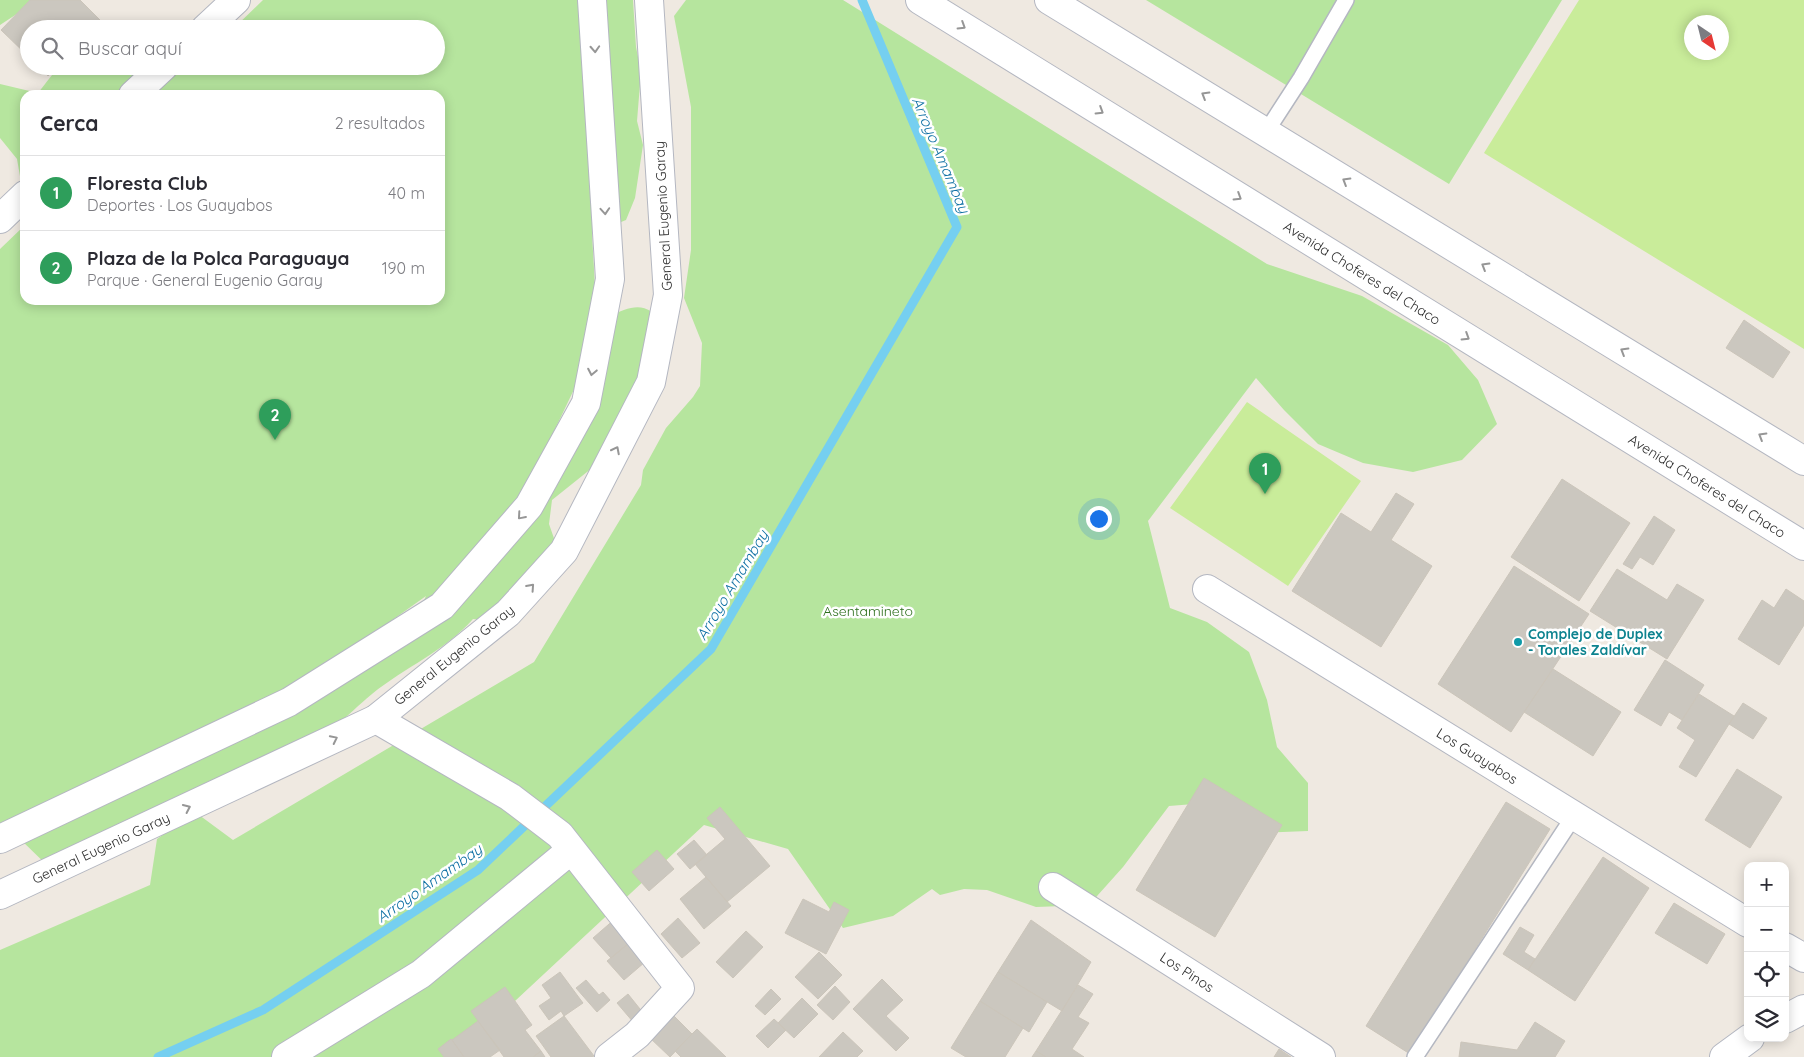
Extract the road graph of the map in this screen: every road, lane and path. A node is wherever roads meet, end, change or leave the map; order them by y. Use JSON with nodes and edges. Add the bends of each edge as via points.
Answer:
{"nodes":[{"id":1,"x":236,"y":0,"type":"edge"},
{"id":2,"x":592,"y":0,"type":"edge"},
{"id":3,"x":920,"y":0,"type":"edge"},
{"id":4,"x":1049,"y":0,"type":"edge"},
{"id":5,"x":1346,"y":0,"type":"edge"},
{"id":6,"x":650,"y":2,"type":"edge"},
{"id":7,"x":215,"y":20,"type":"edge"},
{"id":8,"x":154,"y":75,"type":"edge"},
{"id":9,"x":138,"y":90,"type":"edge"},
{"id":10,"x":1266,"y":132,"type":"junction"},
{"id":11,"x":20,"y":200,"type":"edge"},
{"id":12,"x":0,"y":219,"type":"edge"},
{"id":13,"x":1804,"y":461,"type":"edge"},
{"id":14,"x":1804,"y":546,"type":"edge"},
{"id":15,"x":1207,"y":590,"type":"dead end"},
{"id":16,"x":376,"y":718,"type":"junction"},
{"id":17,"x":1574,"y":816,"type":"junction"},
{"id":18,"x":0,"y":839,"type":"edge"},
{"id":19,"x":566,"y":842,"type":"junction"},
{"id":20,"x":1053,"y":886,"type":"dead end"},
{"id":21,"x":0,"y":895,"type":"edge"},
{"id":22,"x":1744,"y":921,"type":"edge"},
{"id":23,"x":1789,"y":949,"type":"edge"},
{"id":24,"x":1804,"y":958,"type":"edge"},
{"id":25,"x":1804,"y":1009,"type":"edge"},
{"id":26,"x":1789,"y":1017,"type":"edge"},
{"id":27,"x":1745,"y":1042,"type":"edge"},
{"id":28,"x":286,"y":1057,"type":"edge"},
{"id":29,"x":609,"y":1057,"type":"edge"},
{"id":30,"x":1321,"y":1057,"type":"edge"},
{"id":31,"x":1414,"y":1057,"type":"edge"},
{"id":32,"x":1724,"y":1057,"type":"edge"}],
"edges":[{"from":1,"to":7,"type":"street"},
{"from":2,"to":18,"type":"street","one_way":true,"via":[[610,279],[586,403],[529,506],[442,606],[288,702]]},
{"from":3,"to":14,"type":"street","name":"Avenida Choferes del Chaco","one_way":true},
{"from":10,"to":4,"type":"street","one_way":true},
{"from":5,"to":10,"type":"lane"},
{"from":16,"to":6,"type":"street","name":"General Eugenio Garay","one_way":true,"via":[[508,613],[564,551],[651,382],[668,296]]},
{"from":8,"to":9,"type":"street"},
{"from":13,"to":10,"type":"street","one_way":true},
{"from":11,"to":12,"type":"street"},
{"from":15,"to":17,"type":"street","name":"Los Guayabos"},
{"from":16,"to":19,"type":"street","via":[[510,797]]},
{"from":21,"to":16,"type":"street","name":"General Eugenio Garay","one_way":true},
{"from":17,"to":22,"type":"street","name":"Los Guayabos"},
{"from":17,"to":31,"type":"lane"},
{"from":19,"to":28,"type":"street","via":[[421,974]]},
{"from":19,"to":29,"type":"street","via":[[680,988],[637,1035]]},
{"from":20,"to":30,"type":"street","name":"Los Pinos"},
{"from":23,"to":24,"type":"street"},
{"from":25,"to":26,"type":"street"},
{"from":27,"to":32,"type":"street"}]}
